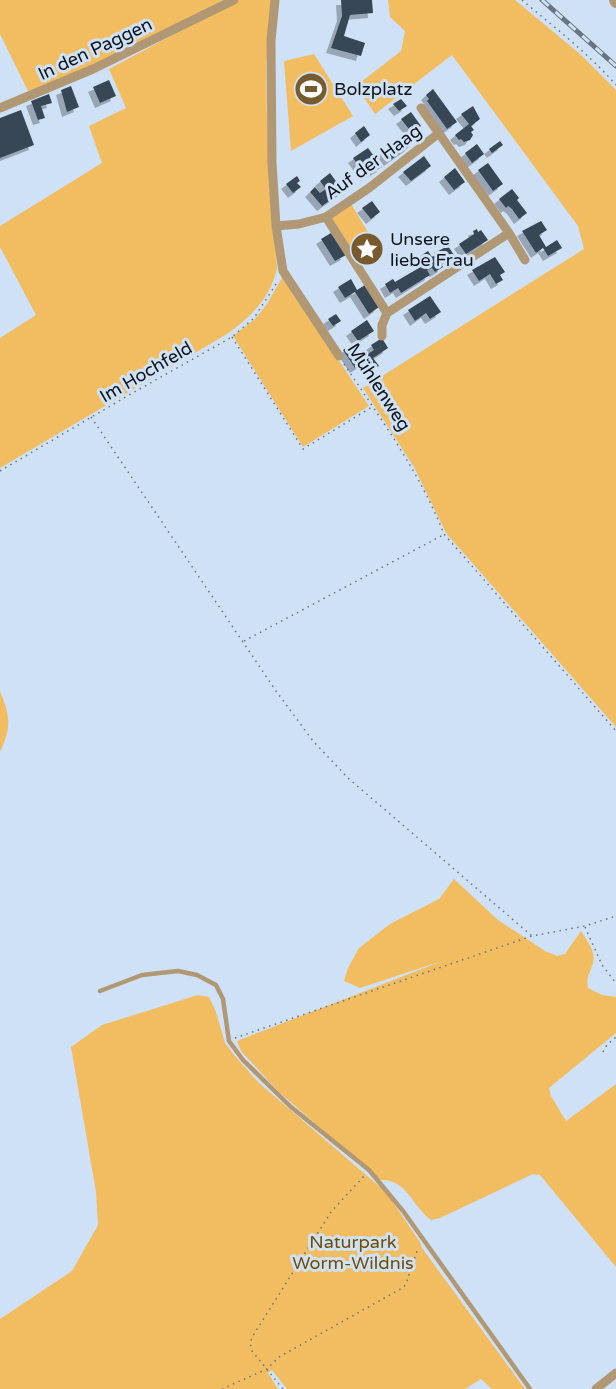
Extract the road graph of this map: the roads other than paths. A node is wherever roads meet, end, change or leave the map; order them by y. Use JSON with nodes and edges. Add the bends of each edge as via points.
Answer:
{"nodes":[{"id":1,"x":234,"y":0,"type":"edge"},
{"id":2,"x":275,"y":0,"type":"edge"},
{"id":3,"x":0,"y":108,"type":"edge"},
{"id":4,"x":421,"y":108,"type":"dead end"},
{"id":5,"x":439,"y":134,"type":"junction"},
{"id":6,"x":326,"y":217,"type":"junction"},
{"id":7,"x":276,"y":226,"type":"junction"},
{"id":8,"x":509,"y":233,"type":"junction"},
{"id":9,"x":525,"y":260,"type":"dead end"},
{"id":10,"x":387,"y":313,"type":"junction"},
{"id":11,"x":382,"y":336,"type":"dead end"},
{"id":12,"x":339,"y":356,"type":"road end"},
{"id":13,"x":99,"y":991,"type":"dead end"},
{"id":14,"x":616,"y":1373,"type":"edge"},
{"id":15,"x":530,"y":1389,"type":"edge"},
{"id":16,"x":596,"y":1389,"type":"edge"}],
"edges":[{"from":1,"to":3,"type":"street","name":"In den Paggen","via":[[93,69]]},
{"from":2,"to":7,"type":"street","name":"Mühlenweg","via":[[270,95]]},
{"from":4,"to":5,"type":"street","name":"Auf der Haag"},
{"from":5,"to":6,"type":"street","name":"Auf der Haag"},
{"from":5,"to":8,"type":"street","name":"Auf der Haag"},
{"from":6,"to":7,"type":"street","name":"Auf der Haag"},
{"from":6,"to":10,"type":"street","name":"Auf der Haag"},
{"from":7,"to":12,"type":"street","name":"Mühlenweg","via":[[283,271]]},
{"from":8,"to":9,"type":"street","name":"Auf der Haag"},
{"from":8,"to":10,"type":"street"},
{"from":10,"to":11,"type":"street"},
{"from":13,"to":15,"type":"lane","via":[[142,975],[178,971],[197,975],[216,986],[223,999],[229,1041],[243,1060],[291,1107],[369,1170],[403,1211]]},
{"from":14,"to":16,"type":"street"}]}
